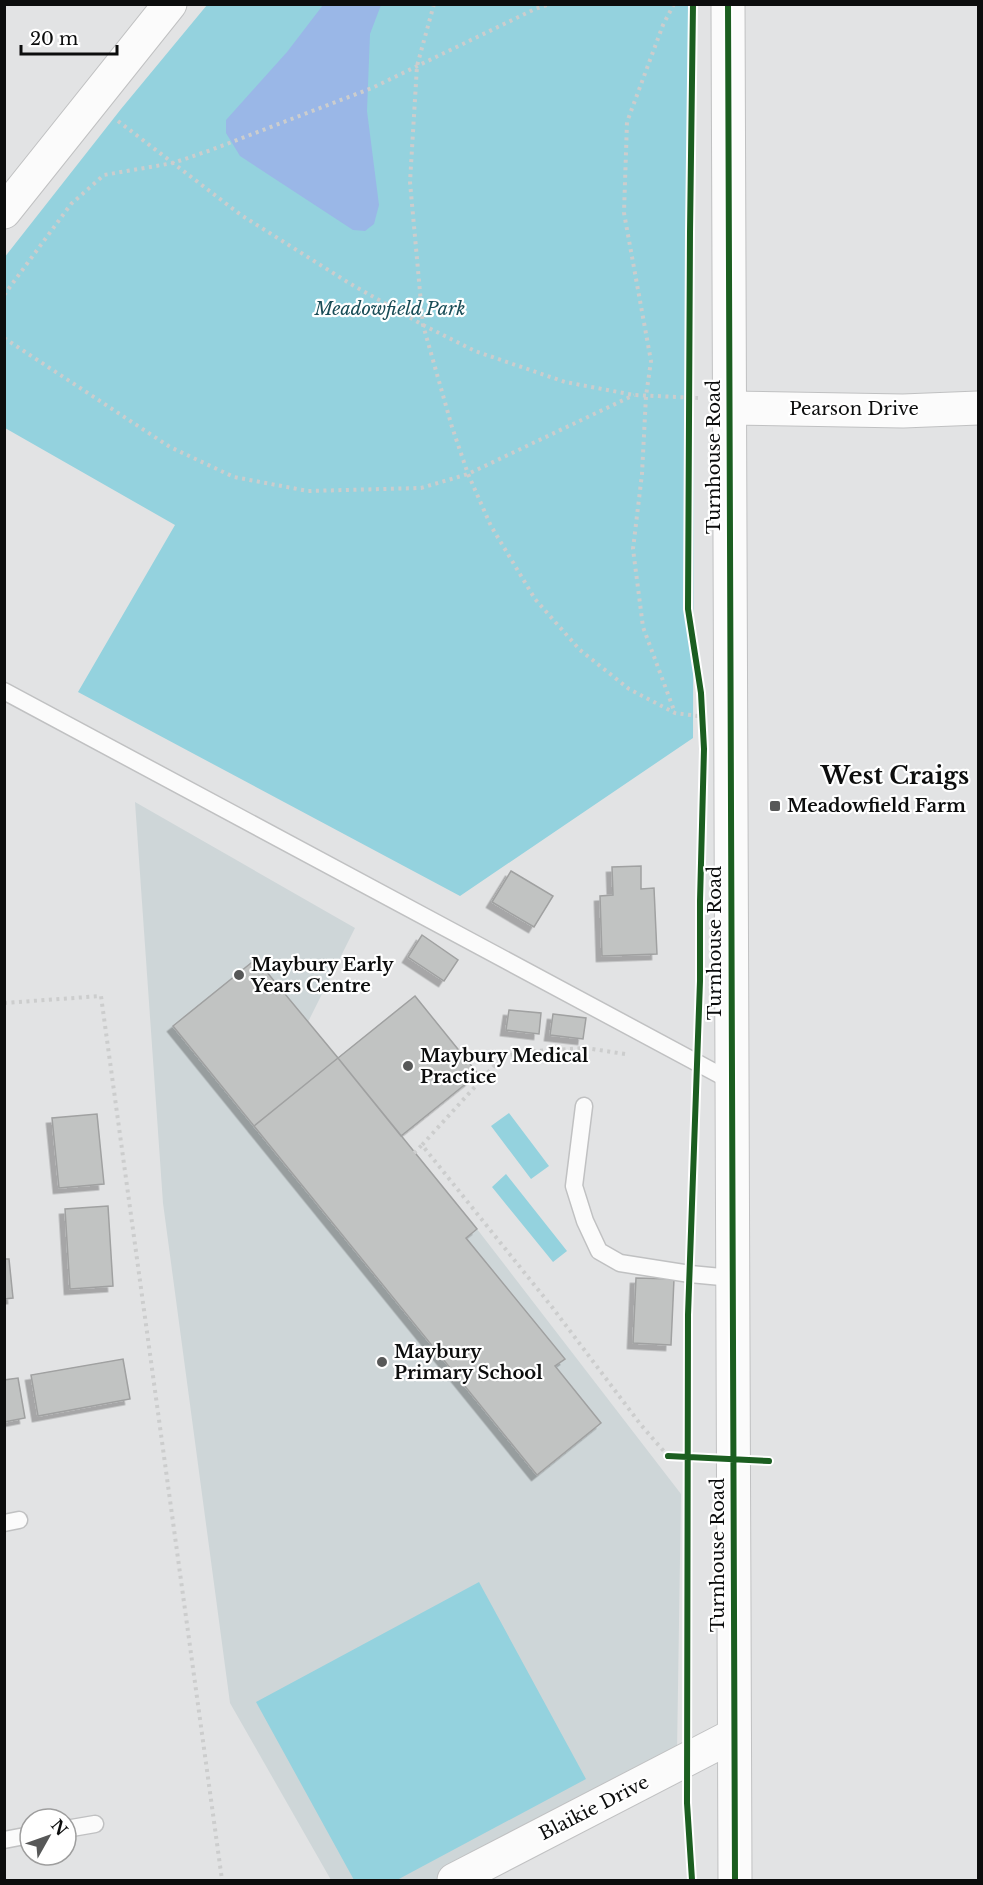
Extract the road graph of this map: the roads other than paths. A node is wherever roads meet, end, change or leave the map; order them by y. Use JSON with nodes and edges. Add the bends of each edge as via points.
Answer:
{"nodes":[{"id":1,"x":170,"y":4,"type":"edge"},
{"id":2,"x":728,"y":4,"type":"edge"},
{"id":3,"x":4,"y":212,"type":"edge"},
{"id":4,"x":729,"y":403,"type":"junction"},
{"id":5,"x":978,"y":408,"type":"edge"},
{"id":6,"x":4,"y":691,"type":"edge"},
{"id":7,"x":731,"y":1081,"type":"junction"},
{"id":8,"x":584,"y":1106,"type":"dead end"},
{"id":9,"x":732,"y":1278,"type":"junction"},
{"id":10,"x":734,"y":1735,"type":"junction"},
{"id":11,"x":95,"y":1824,"type":"dead end"},
{"id":12,"x":78,"y":1827,"type":"edge"},
{"id":13,"x":454,"y":1881,"type":"edge"},
{"id":14,"x":735,"y":1881,"type":"edge"}],
"edges":[{"from":1,"to":3,"type":"street"},
{"from":2,"to":4,"type":"street","name":"Turnhouse Road"},
{"from":4,"to":5,"type":"street","name":"Pearson Drive","via":[[903,411]]},
{"from":4,"to":7,"type":"street","name":"Turnhouse Road"},
{"from":6,"to":7,"type":"lane"},
{"from":7,"to":9,"type":"street","name":"Turnhouse Road"},
{"from":8,"to":9,"type":"lane","via":[[574,1186],[598,1251],[620,1263]]},
{"from":9,"to":10,"type":"street","name":"Turnhouse Road"},
{"from":10,"to":13,"type":"street","name":"Blaikie Drive"},
{"from":10,"to":14,"type":"street","name":"Turnhouse Road"},
{"from":11,"to":12,"type":"lane"}]}
